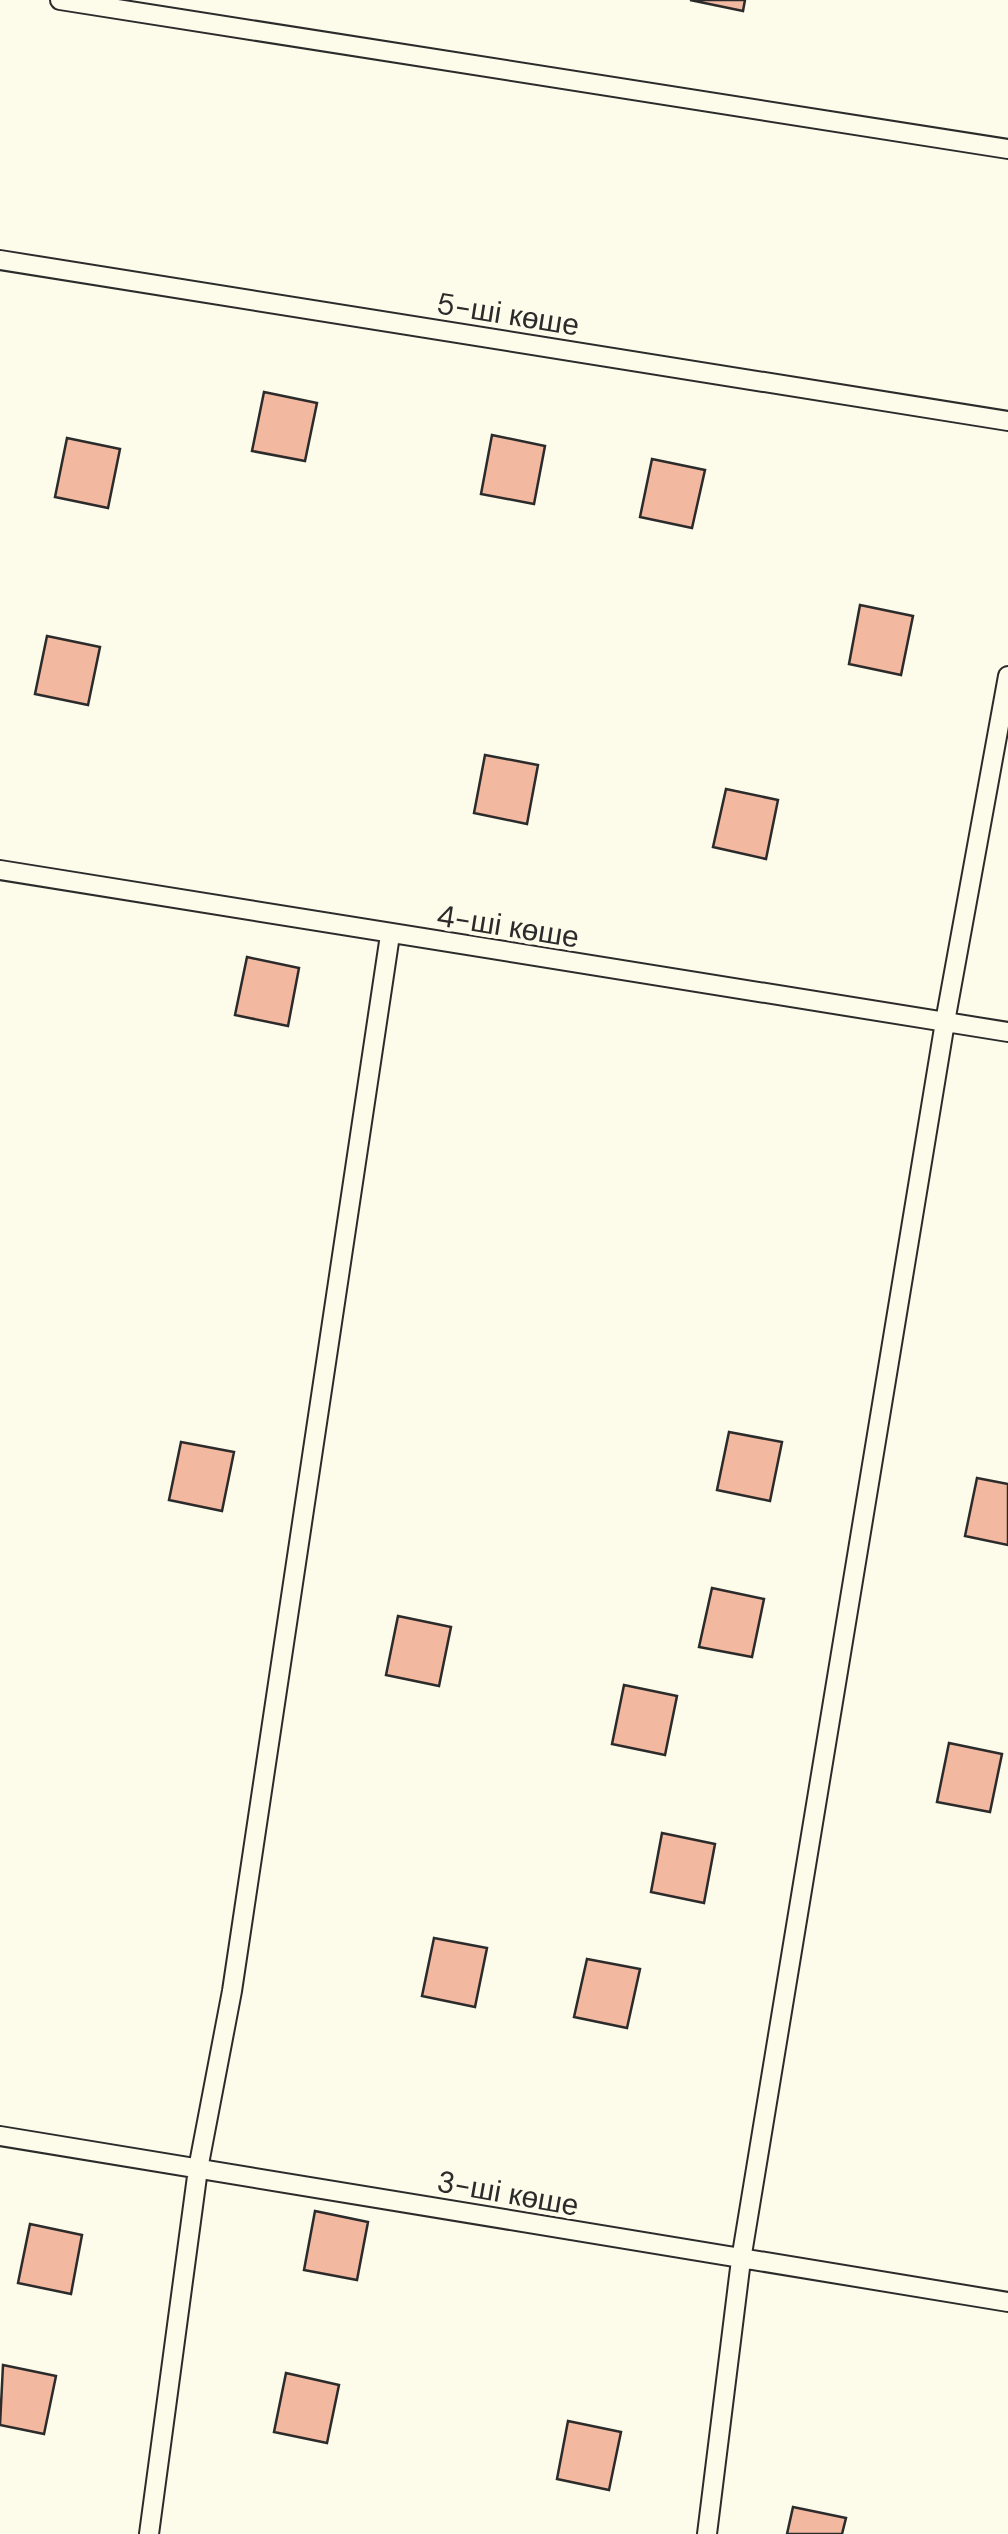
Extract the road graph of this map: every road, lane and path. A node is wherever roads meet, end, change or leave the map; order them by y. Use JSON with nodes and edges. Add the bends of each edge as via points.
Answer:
{"nodes":[{"id":1,"x":60,"y":0,"type":"edge"},
{"id":2,"x":1008,"y":149,"type":"edge"},
{"id":3,"x":0,"y":260,"type":"edge"},
{"id":4,"x":1008,"y":421,"type":"edge"},
{"id":5,"x":1008,"y":676,"type":"edge"},
{"id":6,"x":0,"y":870,"type":"edge"},
{"id":7,"x":390,"y":935,"type":"junction"},
{"id":8,"x":945,"y":1022,"type":"junction"},
{"id":9,"x":1008,"y":1032,"type":"edge"},
{"id":10,"x":0,"y":2136,"type":"edge"},
{"id":11,"x":198,"y":2169,"type":"junction"},
{"id":12,"x":742,"y":2260,"type":"junction"},
{"id":13,"x":1008,"y":2302,"type":"edge"},
{"id":14,"x":149,"y":2534,"type":"edge"},
{"id":15,"x":707,"y":2534,"type":"edge"}],
"edges":[{"from":1,"to":2,"type":"lane"},
{"from":3,"to":4,"type":"lane","name":"5-ші көше"},
{"from":5,"to":8,"type":"lane"},
{"from":6,"to":7,"type":"lane","name":"4-ші көше"},
{"from":7,"to":8,"type":"lane","name":"4-ші көше"},
{"from":7,"to":11,"type":"lane","via":[[232,1990]]},
{"from":8,"to":9,"type":"lane","name":"4-ші көше"},
{"from":8,"to":12,"type":"lane"},
{"from":10,"to":11,"type":"lane","name":"3-ші көше"},
{"from":11,"to":12,"type":"lane","name":"3-ші көше"},
{"from":11,"to":14,"type":"lane"},
{"from":12,"to":13,"type":"lane","name":"3-ші көше"},
{"from":12,"to":15,"type":"lane"}]}
